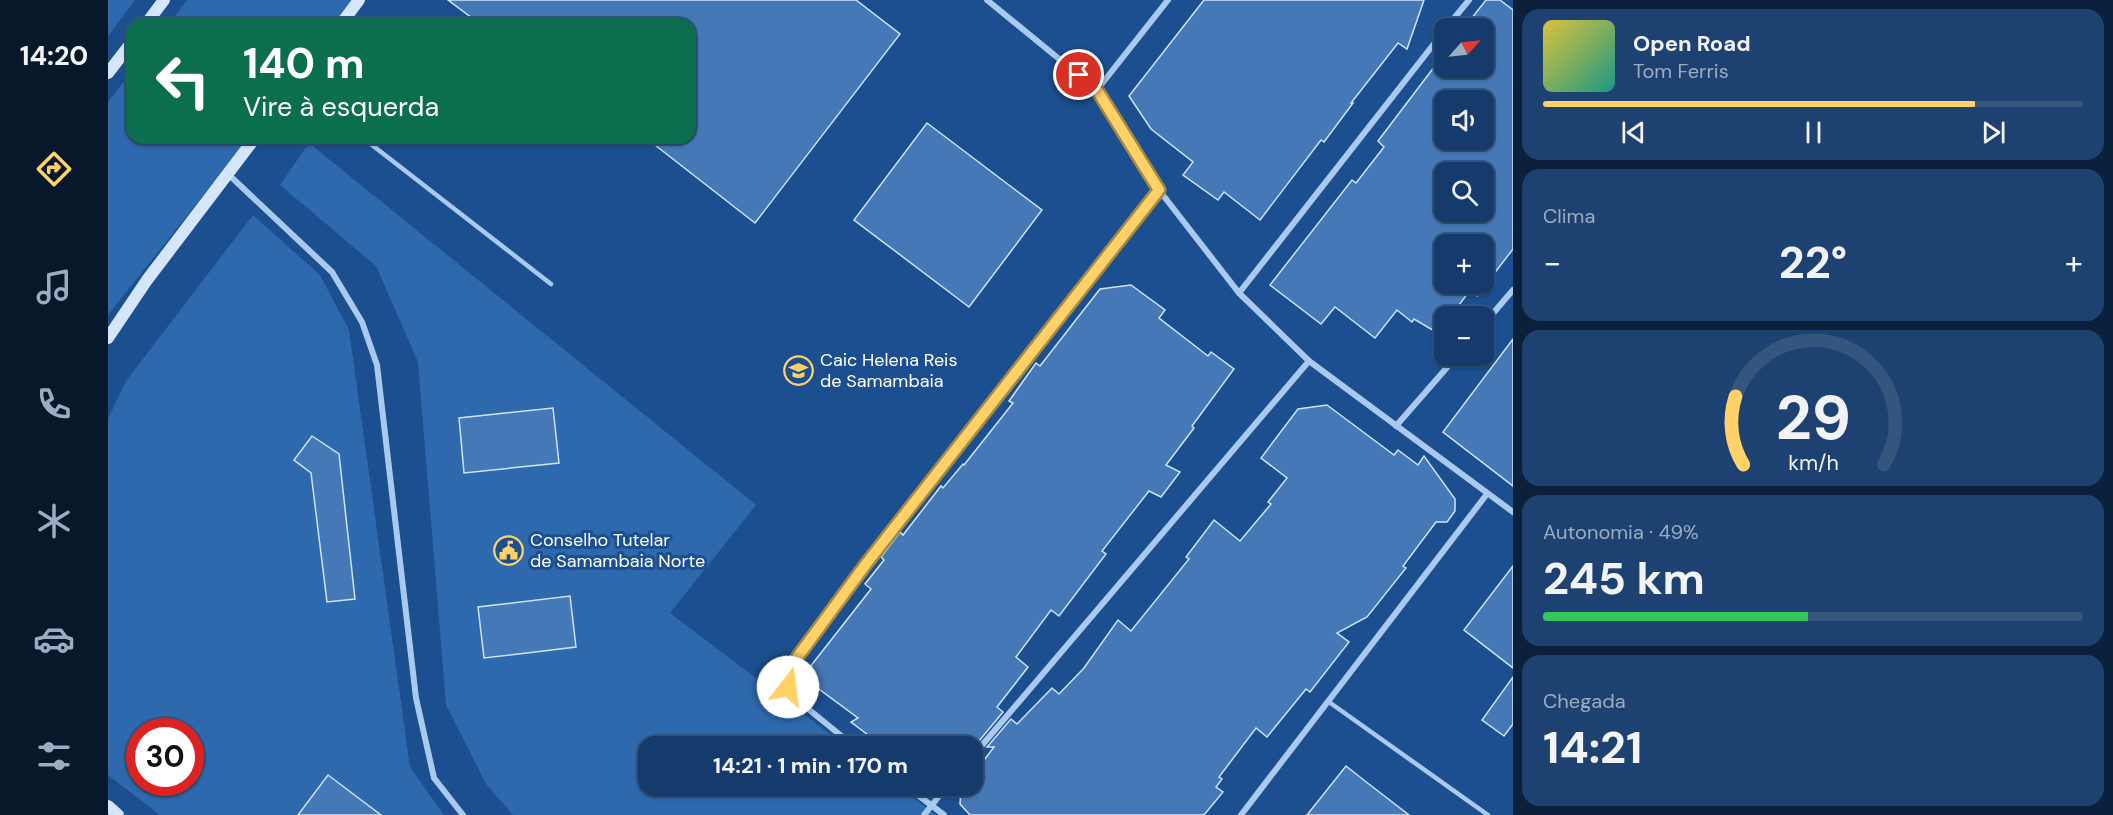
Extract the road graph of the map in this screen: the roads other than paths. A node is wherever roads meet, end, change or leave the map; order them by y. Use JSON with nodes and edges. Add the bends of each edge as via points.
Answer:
{"nodes":[{"id":1,"x":164,"y":0,"type":"edge"},
{"id":2,"x":359,"y":0,"type":"edge"},
{"id":3,"x":987,"y":0,"type":"edge"},
{"id":4,"x":1168,"y":0,"type":"edge"},
{"id":5,"x":1469,"y":0,"type":"edge"},
{"id":6,"x":150,"y":18,"type":"edge"},
{"id":7,"x":346,"y":18,"type":"edge"},
{"id":8,"x":1455,"y":18,"type":"edge"},
{"id":9,"x":1434,"y":44,"type":"edge"},
{"id":10,"x":126,"y":50,"type":"edge"},
{"id":11,"x":108,"y":73,"type":"edge"},
{"id":12,"x":1097,"y":90,"type":"junction"},
{"id":13,"x":250,"y":144,"type":"edge"},
{"id":14,"x":371,"y":144,"type":"edge"},
{"id":15,"x":228,"y":174,"type":"junction"},
{"id":16,"x":1159,"y":190,"type":"junction"},
{"id":17,"x":551,"y":284,"type":"dead end"},
{"id":18,"x":1513,"y":290,"type":"edge"},
{"id":19,"x":1239,"y":293,"type":"junction"},
{"id":20,"x":1494,"y":312,"type":"edge"},
{"id":21,"x":108,"y":338,"type":"edge"},
{"id":22,"x":1309,"y":361,"type":"junction"},
{"id":23,"x":1448,"y":366,"type":"edge"},
{"id":24,"x":1396,"y":426,"type":"junction"},
{"id":25,"x":1487,"y":494,"type":"junction"},
{"id":26,"x":1513,"y":512,"type":"edge"},
{"id":27,"x":1329,"y":702,"type":"junction"},
{"id":28,"x":841,"y":736,"type":"edge"},
{"id":29,"x":983,"y":744,"type":"edge"},
{"id":30,"x":918,"y":796,"type":"edge"},
{"id":31,"x":939,"y":796,"type":"edge"},
{"id":32,"x":108,"y":806,"type":"edge"},
{"id":33,"x":931,"y":806,"type":"junction"},
{"id":34,"x":118,"y":815,"type":"edge"},
{"id":35,"x":463,"y":815,"type":"edge"},
{"id":36,"x":924,"y":815,"type":"edge"},
{"id":37,"x":944,"y":815,"type":"edge"},
{"id":38,"x":1241,"y":815,"type":"edge"},
{"id":39,"x":1488,"y":815,"type":"edge"}],
"edges":[{"from":1,"to":6,"type":"main road"},
{"from":2,"to":7,"type":"main road"},
{"from":3,"to":12,"type":"street"},
{"from":4,"to":12,"type":"street"},
{"from":5,"to":8,"type":"street"},
{"from":9,"to":19,"type":"street"},
{"from":10,"to":11,"type":"main road"},
{"from":12,"to":16,"type":"street"},
{"from":13,"to":15,"type":"main road"},
{"from":14,"to":17,"type":"lane"},
{"from":15,"to":21,"type":"main road"},
{"from":15,"to":35,"type":"street","via":[[332,272],[362,322],[377,365],[416,698],[434,778]]},
{"from":16,"to":19,"type":"street"},
{"from":16,"to":28,"type":"street","via":[[796,659],[787,677],[791,695]]},
{"from":18,"to":20,"type":"street"},
{"from":19,"to":22,"type":"street"},
{"from":22,"to":24,"type":"street"},
{"from":22,"to":29,"type":"street"},
{"from":23,"to":24,"type":"street"},
{"from":24,"to":25,"type":"street"},
{"from":25,"to":26,"type":"street"},
{"from":25,"to":27,"type":"street"},
{"from":27,"to":38,"type":"street"},
{"from":27,"to":39,"type":"lane"},
{"from":30,"to":33,"type":"street"},
{"from":31,"to":33,"type":"street"},
{"from":32,"to":34,"type":"main road"},
{"from":33,"to":36,"type":"street"},
{"from":33,"to":37,"type":"street"}]}
